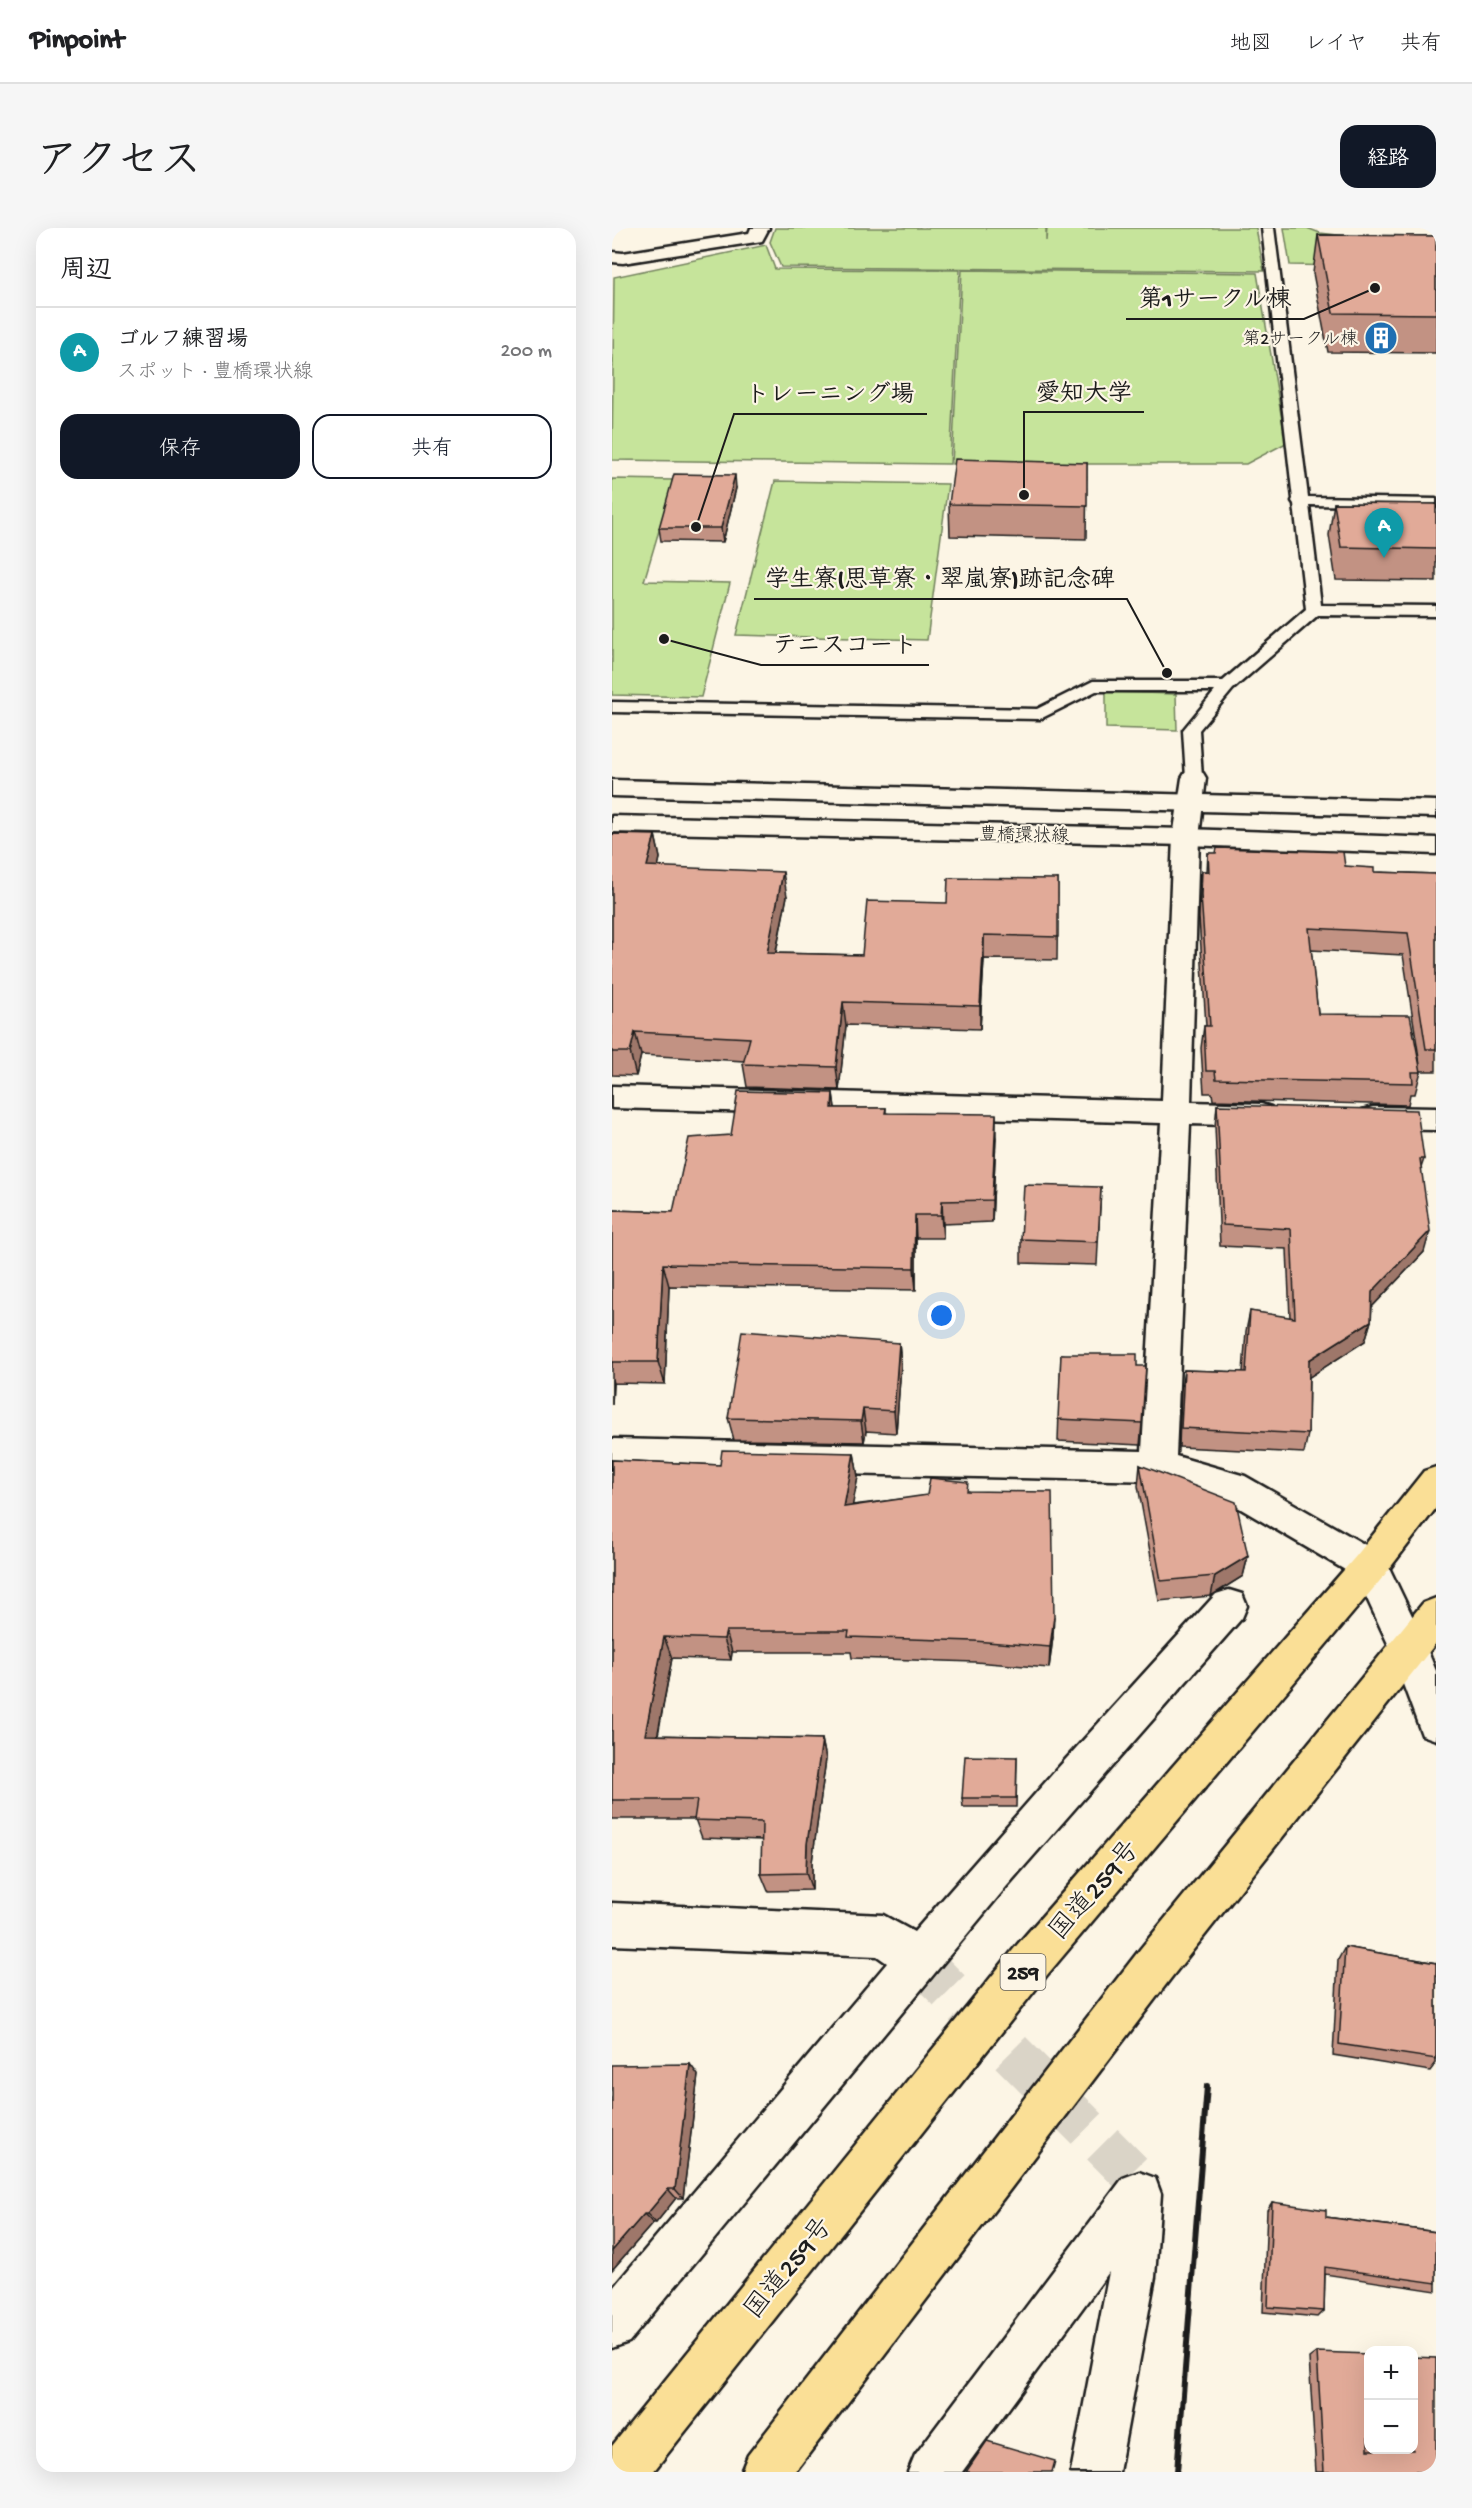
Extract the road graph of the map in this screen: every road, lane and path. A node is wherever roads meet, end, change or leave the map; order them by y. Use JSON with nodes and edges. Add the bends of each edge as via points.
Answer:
{"nodes":[{"id":1,"x":760,"y":228,"type":"edge"},
{"id":2,"x":1268,"y":228,"type":"edge"},
{"id":3,"x":612,"y":257,"type":"edge"},
{"id":4,"x":1299,"y":501,"type":"junction"},
{"id":5,"x":1436,"y":503,"type":"edge"},
{"id":6,"x":1314,"y":610,"type":"junction"},
{"id":7,"x":1436,"y":611,"type":"edge"},
{"id":8,"x":1227,"y":686,"type":"junction"},
{"id":9,"x":612,"y":708,"type":"edge"},
{"id":10,"x":612,"y":788,"type":"edge"},
{"id":11,"x":1192,"y":790,"type":"junction"},
{"id":12,"x":1436,"y":809,"type":"edge"},
{"id":13,"x":612,"y":824,"type":"edge"},
{"id":14,"x":1186,"y":837,"type":"junction"},
{"id":15,"x":1436,"y":846,"type":"edge"},
{"id":16,"x":612,"y":1097,"type":"edge"},
{"id":17,"x":1176,"y":1113,"type":"junction"},
{"id":18,"x":1282,"y":1116,"type":"edge"},
{"id":19,"x":1341,"y":1117,"type":"edge"},
{"id":20,"x":1436,"y":1119,"type":"edge"},
{"id":21,"x":612,"y":1454,"type":"edge"},
{"id":22,"x":1158,"y":1466,"type":"junction"},
{"id":23,"x":1436,"y":1482,"type":"edge"},
{"id":24,"x":1370,"y":1566,"type":"junction"},
{"id":25,"x":1228,"y":1606,"type":"dead end"},
{"id":26,"x":1436,"y":1614,"type":"edge"},
{"id":27,"x":1409,"y":1649,"type":"junction"},
{"id":28,"x":1436,"y":1722,"type":"edge"},
{"id":29,"x":612,"y":1924,"type":"edge"},
{"id":30,"x":919,"y":1960,"type":"junction"},
{"id":31,"x":612,"y":2325,"type":"edge"},
{"id":32,"x":622,"y":2472,"type":"edge"},
{"id":33,"x":765,"y":2472,"type":"edge"},
{"id":34,"x":932,"y":2472,"type":"edge"},
{"id":35,"x":1095,"y":2472,"type":"edge"}],
"edges":[{"from":1,"to":3,"type":"street","via":[[756,237]]},
{"from":2,"to":4,"type":"lane"},
{"from":4,"to":5,"type":"lane"},
{"from":4,"to":6,"type":"lane"},
{"from":6,"to":7,"type":"lane"},
{"from":6,"to":8,"type":"lane"},
{"from":8,"to":9,"type":"lane","via":[[1093,686],[1040,714]]},
{"from":8,"to":11,"type":"lane","via":[[1191,730]]},
{"from":10,"to":11,"type":"street","name":"豊橋環状線"},
{"from":11,"to":12,"type":"street","name":"豊橋環状線"},
{"from":11,"to":14,"type":"street"},
{"from":13,"to":14,"type":"street","name":"豊橋環状線"},
{"from":14,"to":15,"type":"street","name":"豊橋環状線"},
{"from":14,"to":17,"type":"street"},
{"from":16,"to":17,"type":"street"},
{"from":17,"to":18,"type":"street"},
{"from":17,"to":22,"type":"street"},
{"from":19,"to":20,"type":"street"},
{"from":21,"to":22,"type":"street"},
{"from":22,"to":24,"type":"street","via":[[1233,1487]]},
{"from":23,"to":24,"type":"highway","name":"国道259号","number":"259"},
{"from":24,"to":27,"type":"street"},
{"from":24,"to":32,"type":"highway","name":"国道259号","number":"259","via":[[1032,1960]]},
{"from":25,"to":30,"type":"street"},
{"from":26,"to":27,"type":"highway"},
{"from":27,"to":28,"type":"street"},
{"from":27,"to":33,"type":"highway","via":[[1156,1963]]},
{"from":29,"to":30,"type":"street","via":[[883,1936]]},
{"from":30,"to":31,"type":"street"},
{"from":34,"to":35,"type":"street","via":[[1135,2184],[1132,2277]]}]}
